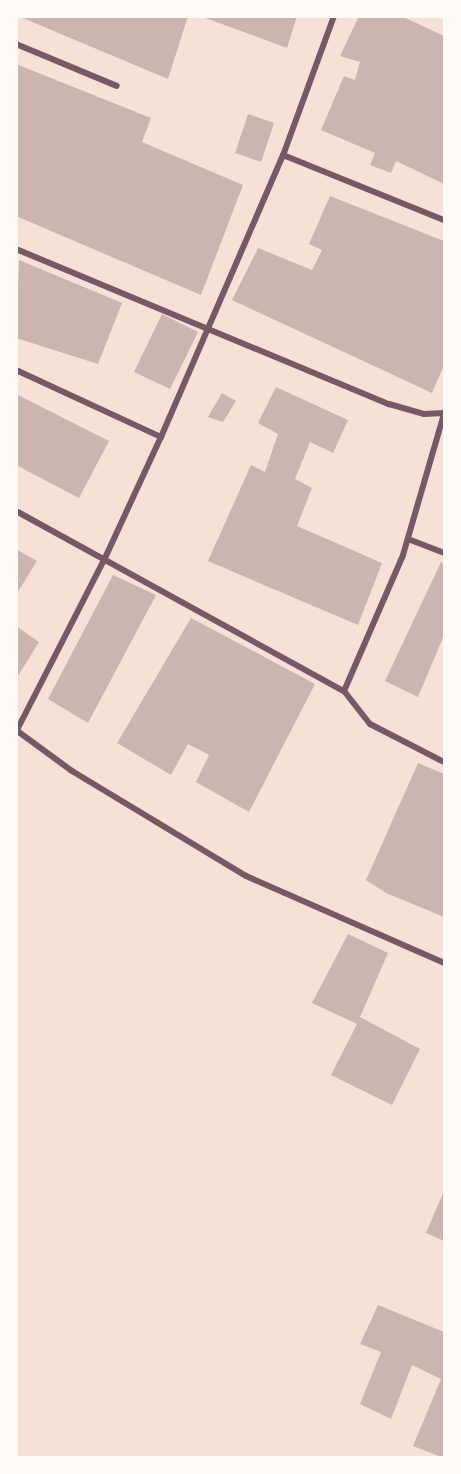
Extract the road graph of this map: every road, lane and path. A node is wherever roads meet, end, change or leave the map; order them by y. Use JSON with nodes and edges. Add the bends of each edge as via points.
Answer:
{"nodes":[{"id":1,"x":334,"y":16,"type":"edge"},
{"id":2,"x":16,"y":44,"type":"edge"},
{"id":3,"x":117,"y":86,"type":"dead end"},
{"id":4,"x":283,"y":155,"type":"junction"},
{"id":5,"x":444,"y":220,"type":"edge"},
{"id":6,"x":16,"y":249,"type":"edge"},
{"id":7,"x":210,"y":328,"type":"junction"},
{"id":8,"x":16,"y":370,"type":"edge"},
{"id":9,"x":444,"y":413,"type":"edge"},
{"id":10,"x":161,"y":437,"type":"junction"},
{"id":11,"x":16,"y":510,"type":"edge"},
{"id":12,"x":408,"y":539,"type":"junction"},
{"id":13,"x":444,"y":553,"type":"edge"},
{"id":14,"x":105,"y":558,"type":"junction"},
{"id":15,"x":344,"y":692,"type":"junction"},
{"id":16,"x":17,"y":730,"type":"edge"},
{"id":17,"x":444,"y":762,"type":"edge"},
{"id":18,"x":444,"y":963,"type":"edge"}],
"edges":[{"from":1,"to":4,"type":"street"},
{"from":2,"to":3,"type":"street"},
{"from":4,"to":5,"type":"street"},
{"from":4,"to":7,"type":"street"},
{"from":6,"to":7,"type":"street"},
{"from":7,"to":9,"type":"street","via":[[389,404],[424,414]]},
{"from":7,"to":10,"type":"street"},
{"from":8,"to":10,"type":"street"},
{"from":9,"to":12,"type":"street"},
{"from":10,"to":14,"type":"street"},
{"from":11,"to":14,"type":"street"},
{"from":12,"to":13,"type":"street"},
{"from":12,"to":15,"type":"street","via":[[376,625]]},
{"from":14,"to":15,"type":"street"},
{"from":14,"to":16,"type":"street"},
{"from":15,"to":17,"type":"street","via":[[370,724]]},
{"from":16,"to":18,"type":"street","via":[[72,771],[246,876]]}]}
